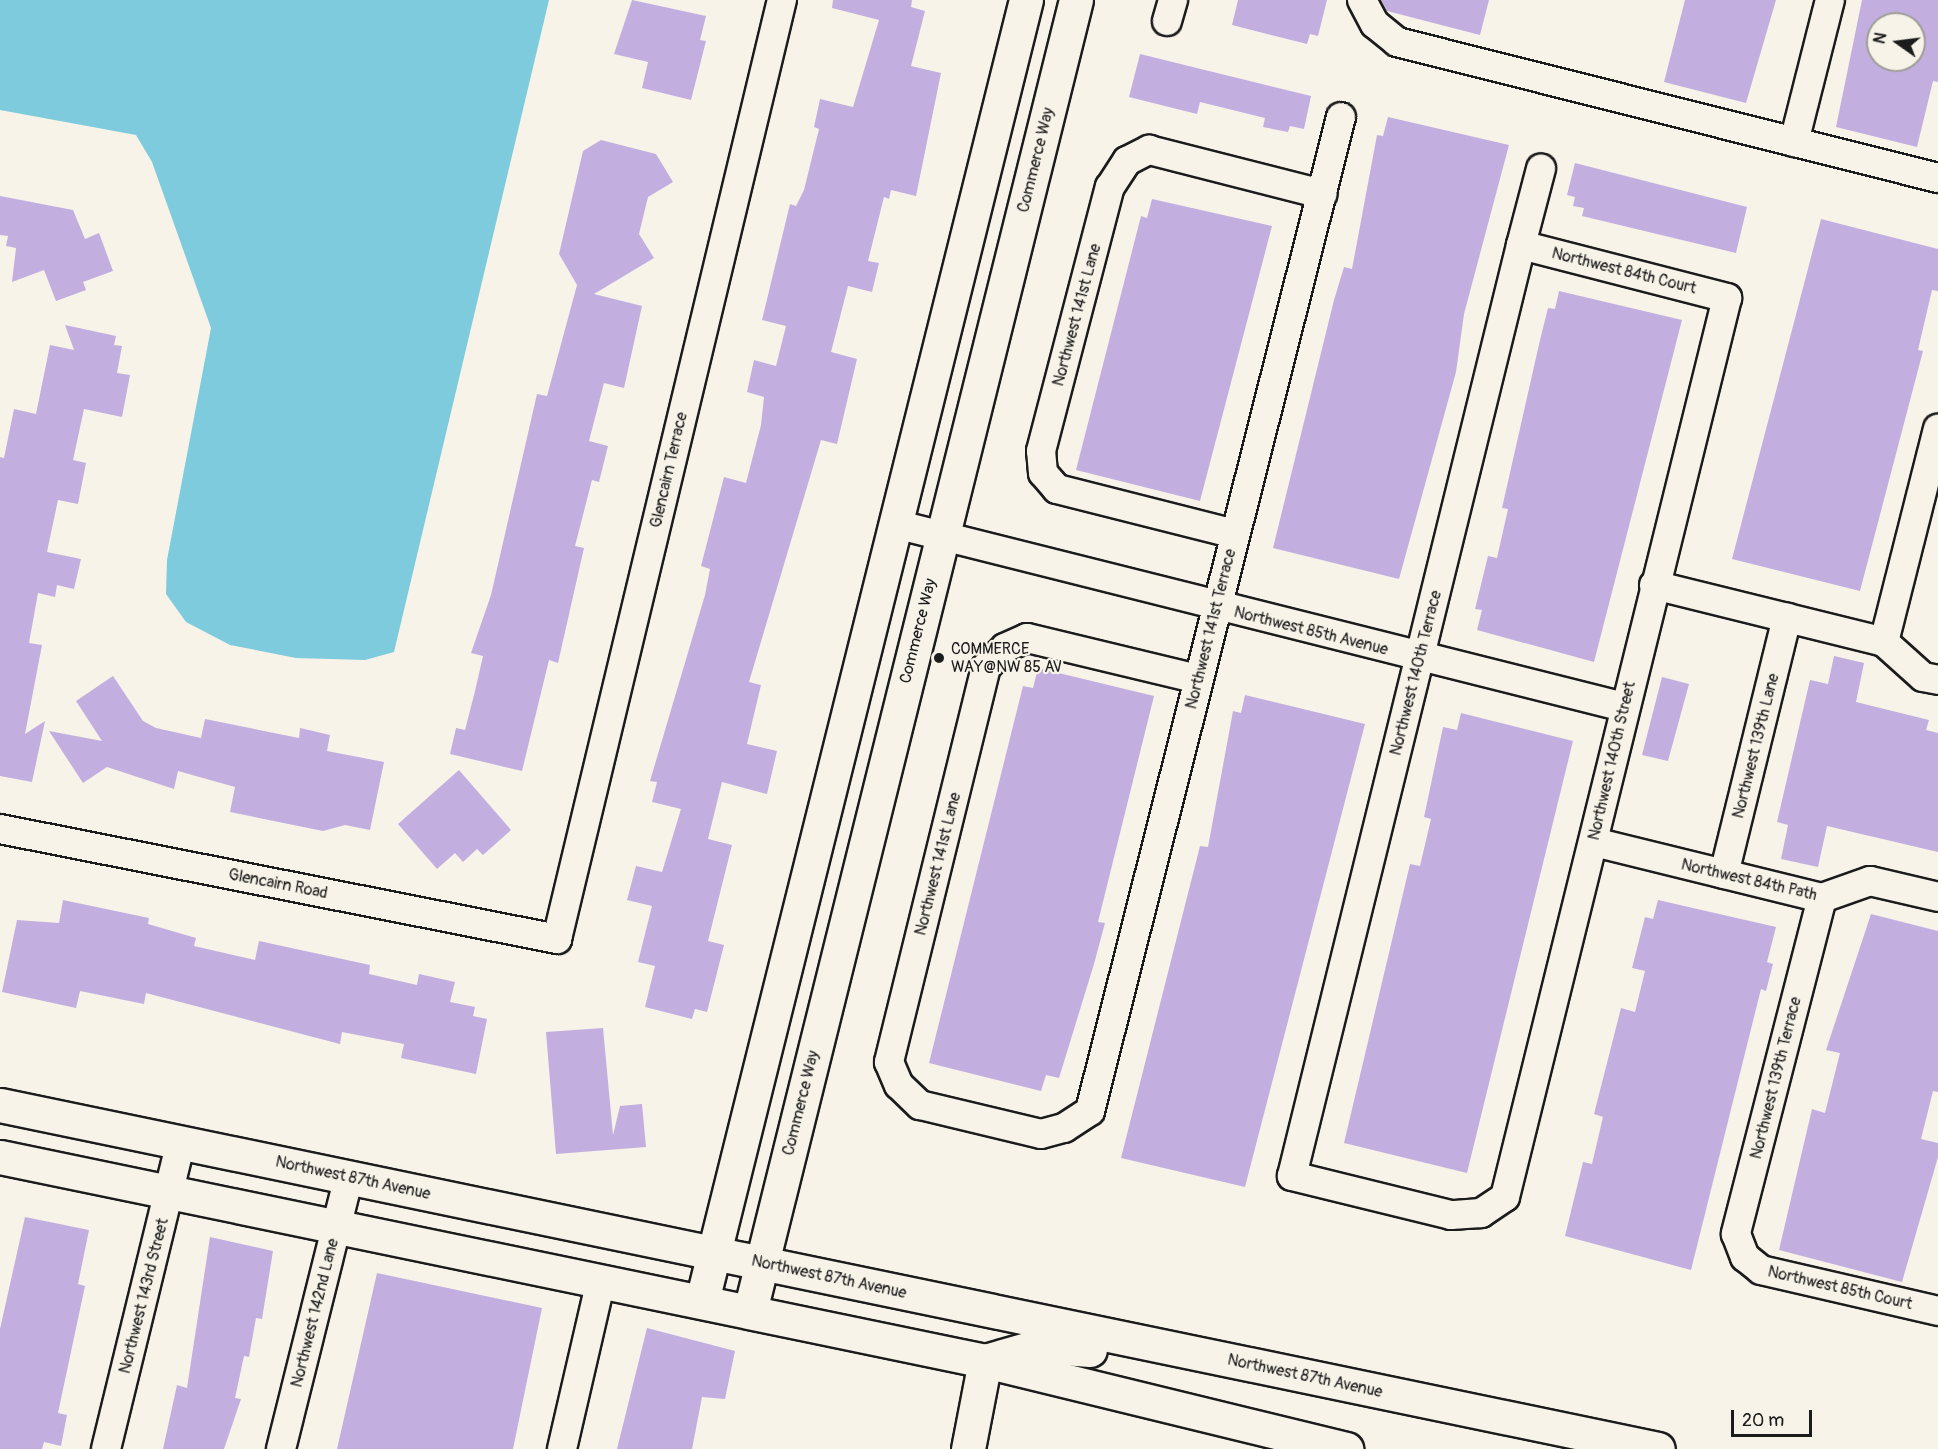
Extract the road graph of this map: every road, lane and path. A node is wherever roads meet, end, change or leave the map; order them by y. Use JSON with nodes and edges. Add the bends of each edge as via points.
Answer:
{"nodes":[{"id":1,"x":782,"y":0,"type":"edge"},
{"id":2,"x":1026,"y":0,"type":"edge"},
{"id":3,"x":1076,"y":0,"type":"edge"},
{"id":4,"x":1362,"y":0,"type":"edge"},
{"id":5,"x":1830,"y":0,"type":"edge"},
{"id":6,"x":1341,"y":117,"type":"dead end"},
{"id":7,"x":1794,"y":142,"type":"junction"},
{"id":8,"x":1541,"y":169,"type":"dead end"},
{"id":9,"x":1938,"y":178,"type":"edge"},
{"id":10,"x":1322,"y":194,"type":"junction"},
{"id":11,"x":1521,"y":245,"type":"junction"},
{"id":12,"x":1727,"y":298,"type":"joint"},
{"id":13,"x":1938,"y":429,"type":"edge"},
{"id":14,"x":895,"y":524,"type":"junction"},
{"id":15,"x":1235,"y":534,"type":"junction"},
{"id":16,"x":942,"y":536,"type":"junction"},
{"id":17,"x":1654,"y":585,"type":"junction"},
{"id":18,"x":1216,"y":608,"type":"junction"},
{"id":19,"x":1787,"y":618,"type":"junction"},
{"id":20,"x":1884,"y":642,"type":"junction"},
{"id":21,"x":1420,"y":658,"type":"junction"},
{"id":22,"x":1198,"y":679,"type":"junction"},
{"id":23,"x":1938,"y":680,"type":"edge"},
{"id":24,"x":1624,"y":707,"type":"junction"},
{"id":25,"x":0,"y":829,"type":"edge"},
{"id":26,"x":1594,"y":842,"type":"junction"},
{"id":27,"x":1724,"y":874,"type":"junction"},
{"id":28,"x":1938,"y":897,"type":"edge"},
{"id":29,"x":1822,"y":898,"type":"junction"},
{"id":30,"x":557,"y":939,"type":"joint"},
{"id":31,"x":0,"y":1105,"type":"edge"},
{"id":32,"x":1064,"y":1128,"type":"joint"},
{"id":33,"x":181,"y":1142,"type":"junction"},
{"id":34,"x":0,"y":1158,"type":"edge"},
{"id":35,"x":349,"y":1177,"type":"junction"},
{"id":36,"x":169,"y":1192,"type":"junction"},
{"id":37,"x":1481,"y":1213,"type":"joint"},
{"id":38,"x":336,"y":1226,"type":"junction"},
{"id":39,"x":714,"y":1252,"type":"junction"},
{"id":40,"x":1745,"y":1257,"type":"joint"},
{"id":41,"x":762,"y":1263,"type":"junction"},
{"id":42,"x":601,"y":1280,"type":"junction"},
{"id":43,"x":702,"y":1301,"type":"junction"},
{"id":44,"x":1938,"y":1309,"type":"edge"},
{"id":45,"x":750,"y":1311,"type":"junction"},
{"id":46,"x":1202,"y":1355,"type":"junction"},
{"id":47,"x":985,"y":1361,"type":"junction"},
{"id":48,"x":106,"y":1449,"type":"edge"},
{"id":49,"x":281,"y":1449,"type":"edge"},
{"id":50,"x":561,"y":1449,"type":"edge"},
{"id":51,"x":968,"y":1449,"type":"edge"},
{"id":52,"x":1346,"y":1449,"type":"edge"},
{"id":53,"x":1658,"y":1449,"type":"edge"}],
"edges":[{"from":1,"to":30,"type":"street","name":"Glencairn Terrace"},
{"from":2,"to":14,"type":"main road"},
{"from":3,"to":16,"type":"main road","name":"Commerce Way"},
{"from":4,"to":7,"type":"street","via":[[1375,24],[1397,42]]},
{"from":5,"to":7,"type":"street"},
{"from":6,"to":10,"type":"street","name":"Northwest 141st Terrace"},
{"from":7,"to":9,"type":"street"},
{"from":8,"to":11,"type":"street","name":"Northwest 140th Terrace"},
{"from":10,"to":15,"type":"street","name":"Northwest 141st Terrace"},
{"from":10,"to":15,"type":"street","name":"Northwest 141st Lane","via":[[1149,150],[1127,161],[1110,187],[1041,450],[1044,473],[1057,489]]},
{"from":11,"to":12,"type":"street","name":"Northwest 84th Court"},
{"from":11,"to":21,"type":"street","name":"Northwest 140th Terrace"},
{"from":12,"to":17,"type":"street","name":"Northwest 140th Street"},
{"from":13,"to":20,"type":"street"},
{"from":14,"to":16,"type":"street","name":"Northwest 85th Avenue"},
{"from":14,"to":39,"type":"main road"},
{"from":15,"to":18,"type":"street","name":"Northwest 141st Terrace"},
{"from":16,"to":18,"type":"street","name":"Northwest 85th Avenue"},
{"from":16,"to":41,"type":"main road","name":"Commerce Way"},
{"from":17,"to":19,"type":"street"},
{"from":17,"to":24,"type":"street","name":"Northwest 140th Street"},
{"from":18,"to":21,"type":"street","name":"Northwest 85th Avenue"},
{"from":18,"to":22,"type":"street","name":"Northwest 141st Terrace"},
{"from":19,"to":20,"type":"street"},
{"from":19,"to":27,"type":"street","name":"Northwest 139th Lane"},
{"from":20,"to":23,"type":"street","via":[[1923,677]]},
{"from":21,"to":24,"type":"street","name":"Northwest 85th Avenue"},
{"from":21,"to":37,"type":"street","name":"Northwest 140th Terrace","via":[[1292,1176],[1451,1215]]},
{"from":22,"to":32,"type":"street","name":"Northwest 141st Terrace","via":[[1090,1111]]},
{"from":22,"to":32,"type":"street","name":"Northwest 141st Lane","via":[[1027,638],[1005,648],[986,667],[889,1062],[899,1085],[920,1105],[1041,1134]]},
{"from":24,"to":26,"type":"street","name":"Northwest 140th Street"},
{"from":25,"to":30,"type":"street","name":"Glencairn Road"},
{"from":26,"to":27,"type":"street","name":"Northwest 84th Path"},
{"from":26,"to":37,"type":"street","name":"Northwest 140th Street","via":[[1505,1197]]},
{"from":27,"to":29,"type":"street","name":"Northwest 84th Path"},
{"from":28,"to":29,"type":"street","name":"Northwest 84th Path","via":[[1870,881]]},
{"from":29,"to":40,"type":"street","name":"Northwest 139th Terrace","via":[[1736,1234]]},
{"from":31,"to":33,"type":"main road","name":"Northwest 87th Avenue"},
{"from":33,"to":35,"type":"main road","name":"Northwest 87th Avenue"},
{"from":33,"to":36,"type":"street","name":"Northwest 143rd Street"},
{"from":34,"to":36,"type":"main road"},
{"from":35,"to":38,"type":"street","name":"Northwest 142nd Lane"},
{"from":35,"to":39,"type":"main road","name":"Northwest 87th Avenue"},
{"from":36,"to":38,"type":"main road"},
{"from":36,"to":48,"type":"street","name":"Northwest 143rd Street"},
{"from":38,"to":42,"type":"main road"},
{"from":38,"to":49,"type":"street","name":"Northwest 142nd Lane"},
{"from":39,"to":41,"type":"main road","name":"Northwest 87th Avenue"},
{"from":39,"to":43,"type":"main road"},
{"from":40,"to":44,"type":"street","name":"Northwest 85th Court","via":[[1761,1270]]},
{"from":41,"to":45,"type":"main road","name":"Commerce Way"},
{"from":41,"to":46,"type":"main road","name":"Northwest 87th Avenue"},
{"from":42,"to":43,"type":"main road"},
{"from":42,"to":50,"type":"street"},
{"from":43,"to":45,"type":"main road"},
{"from":45,"to":47,"type":"main road"},
{"from":46,"to":47,"type":"main road","via":[[1127,1358],[1073,1346],[1037,1346]]},
{"from":46,"to":53,"type":"main road","name":"Northwest 87th Avenue"},
{"from":47,"to":51,"type":"main road"},
{"from":47,"to":52,"type":"main road"}]}
